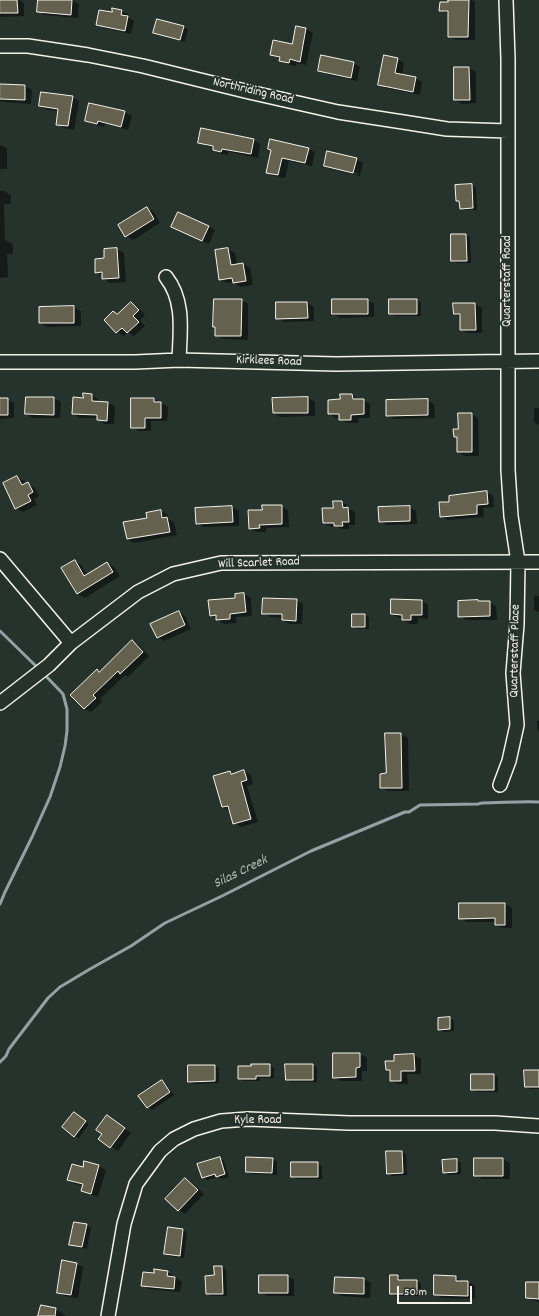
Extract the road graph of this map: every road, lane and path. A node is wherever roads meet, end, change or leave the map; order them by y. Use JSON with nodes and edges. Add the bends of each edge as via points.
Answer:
{"nodes":[{"id":1,"x":506,"y":0,"type":"edge"},
{"id":2,"x":0,"y":46,"type":"edge"},
{"id":3,"x":508,"y":132,"type":"junction"},
{"id":4,"x":166,"y":277,"type":"dead end"},
{"id":5,"x":179,"y":360,"type":"junction"},
{"id":6,"x":507,"y":361,"type":"junction"},
{"id":7,"x":539,"y":361,"type":"edge"},
{"id":8,"x":0,"y":362,"type":"edge"},
{"id":9,"x":0,"y":559,"type":"edge"},
{"id":10,"x":518,"y":562,"type":"junction"},
{"id":11,"x":539,"y":562,"type":"edge"},
{"id":12,"x":71,"y":643,"type":"junction"},
{"id":13,"x":0,"y":703,"type":"edge"},
{"id":14,"x":500,"y":785,"type":"dead end"},
{"id":15,"x":539,"y":1126,"type":"edge"},
{"id":16,"x":111,"y":1315,"type":"edge"}],
"edges":[{"from":1,"to":3,"type":"street","name":"Quarterstaff Road"},
{"from":2,"to":3,"type":"street","name":"Northriding Road","via":[[28,46],[88,55],[338,112],[447,129]]},
{"from":3,"to":6,"type":"street","name":"Quarterstaff Road"},
{"from":4,"to":5,"type":"street","via":[[172,284],[179,305]]},
{"from":5,"to":6,"type":"street","name":"Kirklees Road","via":[[336,364]]},
{"from":5,"to":8,"type":"street","name":"Kirklees Road"},
{"from":6,"to":7,"type":"street","name":"Kirklees Road"},
{"from":6,"to":10,"type":"street","name":"Quarterstaff Road","via":[[508,470]]},
{"from":9,"to":12,"type":"street"},
{"from":10,"to":11,"type":"street","name":"Will Scarlet Road"},
{"from":10,"to":12,"type":"street","name":"Will Scarlet Road","via":[[221,563],[173,574],[138,592]]},
{"from":10,"to":14,"type":"street","name":"Quarterstaff Place","via":[[513,673],[517,725],[509,762]]},
{"from":12,"to":13,"type":"street","name":"Will Scarlet Road","via":[[49,665]]},
{"from":15,"to":16,"type":"street","name":"Kyle Road","via":[[248,1119],[221,1121],[194,1129],[174,1139],[160,1151],[136,1184],[124,1224]]}]}
